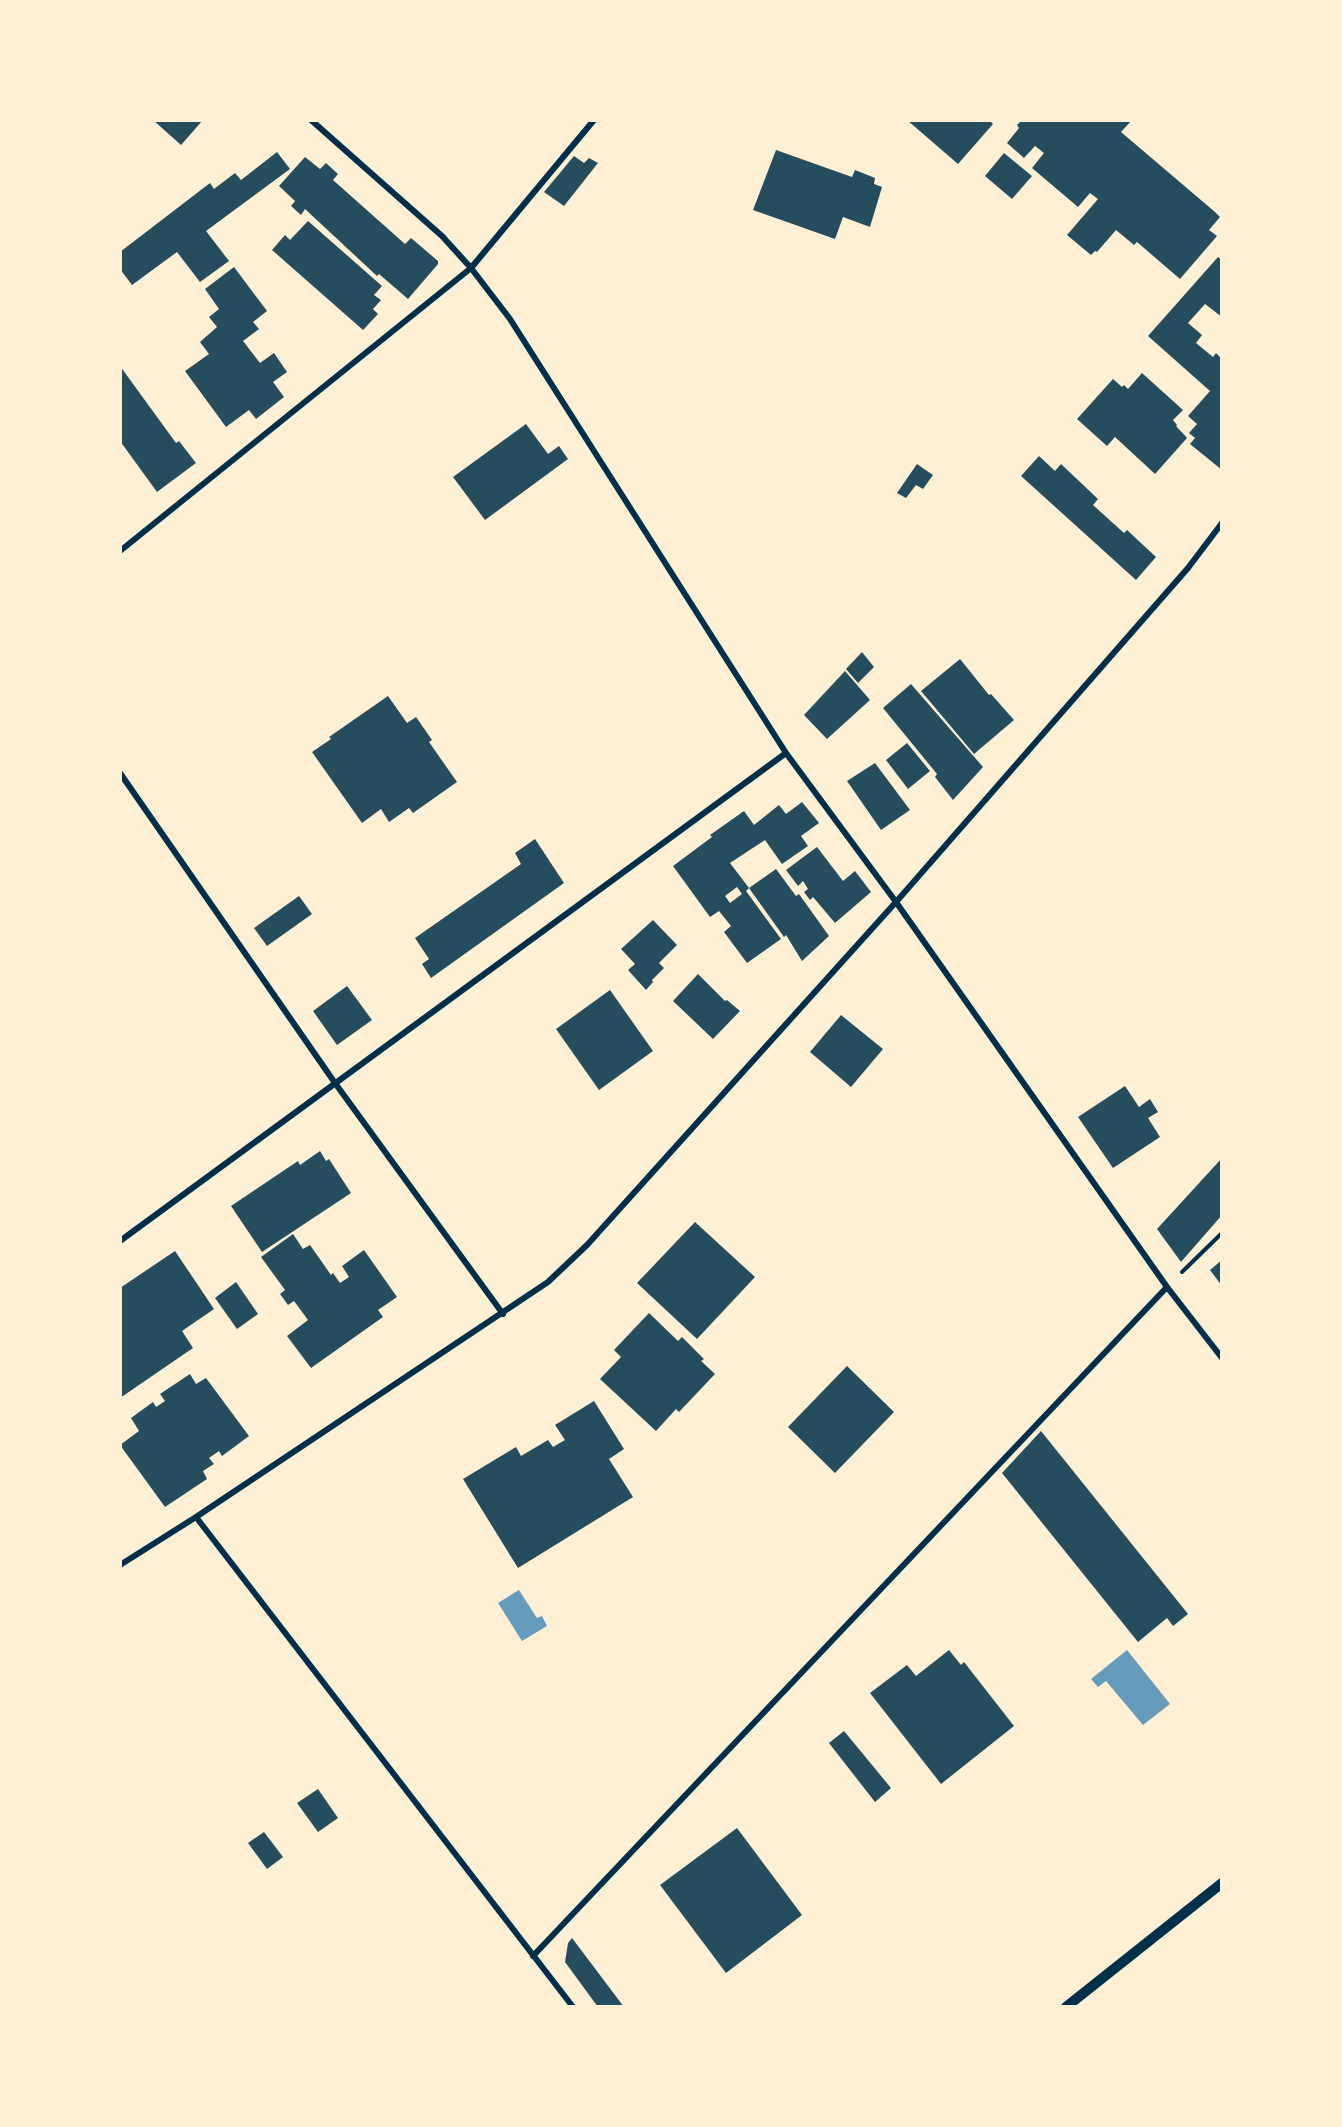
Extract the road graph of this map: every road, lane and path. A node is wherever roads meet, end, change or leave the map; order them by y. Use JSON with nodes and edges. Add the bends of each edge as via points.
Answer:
{"nodes":[{"id":1,"x":311,"y":120,"type":"edge"},
{"id":2,"x":594,"y":120,"type":"edge"},
{"id":3,"x":471,"y":268,"type":"junction"},
{"id":4,"x":1222,"y":523,"type":"edge"},
{"id":5,"x":120,"y":551,"type":"edge"},
{"id":6,"x":786,"y":753,"type":"junction"},
{"id":7,"x":120,"y":773,"type":"edge"},
{"id":8,"x":896,"y":902,"type":"junction"},
{"id":9,"x":335,"y":1083,"type":"junction"},
{"id":10,"x":1222,"y":1233,"type":"edge"},
{"id":11,"x":120,"y":1241,"type":"edge"},
{"id":12,"x":1167,"y":1287,"type":"junction"},
{"id":13,"x":503,"y":1314,"type":"junction"},
{"id":14,"x":1222,"y":1358,"type":"edge"},
{"id":15,"x":196,"y":1517,"type":"junction"},
{"id":16,"x":120,"y":1565,"type":"edge"},
{"id":17,"x":1222,"y":1883,"type":"edge"},
{"id":18,"x":533,"y":1956,"type":"junction"},
{"id":19,"x":573,"y":2007,"type":"edge"},
{"id":20,"x":1066,"y":2007,"type":"edge"}],
"edges":[{"from":1,"to":3,"type":"street","via":[[442,236]]},
{"from":2,"to":3,"type":"street"},
{"from":3,"to":5,"type":"street"},
{"from":3,"to":6,"type":"street","via":[[510,319]]},
{"from":4,"to":8,"type":"street","via":[[1188,568]]},
{"from":6,"to":8,"type":"street"},
{"from":6,"to":9,"type":"street"},
{"from":7,"to":9,"type":"street"},
{"from":8,"to":12,"type":"street"},
{"from":8,"to":13,"type":"street","via":[[587,1245],[548,1282]]},
{"from":9,"to":11,"type":"street"},
{"from":9,"to":13,"type":"street"},
{"from":10,"to":12,"type":"path"},
{"from":12,"to":14,"type":"street"},
{"from":12,"to":18,"type":"street"},
{"from":13,"to":15,"type":"street"},
{"from":15,"to":16,"type":"street"},
{"from":15,"to":18,"type":"street"},
{"from":17,"to":20,"type":"street"},
{"from":18,"to":19,"type":"street"}]}
